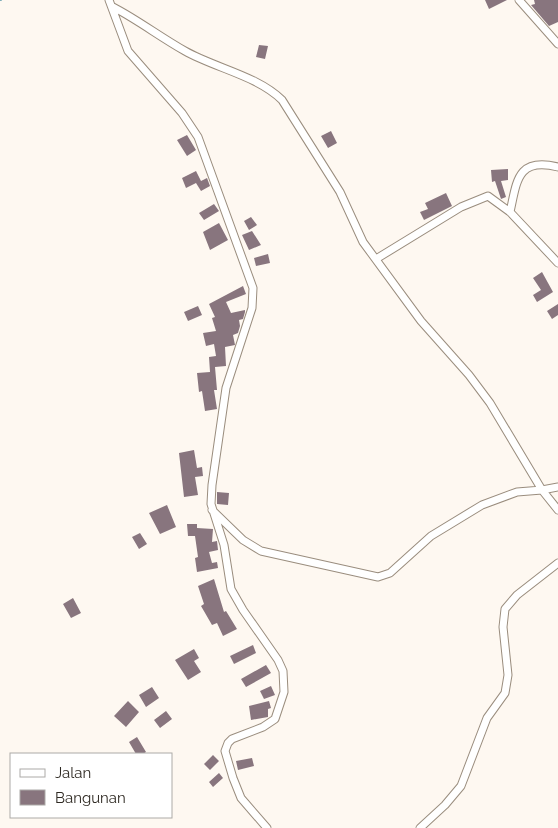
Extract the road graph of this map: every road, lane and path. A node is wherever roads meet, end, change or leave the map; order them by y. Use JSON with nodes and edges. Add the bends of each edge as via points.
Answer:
{"nodes":[{"id":1,"x":519,"y":0,"type":"edge"},
{"id":2,"x":111,"y":3,"type":"edge"},
{"id":3,"x":558,"y":44,"type":"edge"},
{"id":4,"x":558,"y":167,"type":"edge"},
{"id":5,"x":510,"y":212,"type":"junction"},
{"id":6,"x":376,"y":259,"type":"junction"},
{"id":7,"x":558,"y":264,"type":"edge"},
{"id":8,"x":558,"y":486,"type":"edge"},
{"id":9,"x":542,"y":490,"type":"junction"},
{"id":10,"x":212,"y":510,"type":"junction"},
{"id":11,"x":558,"y":510,"type":"edge"},
{"id":12,"x":558,"y":564,"type":"edge"},
{"id":13,"x":267,"y":828,"type":"edge"},
{"id":14,"x":420,"y":828,"type":"edge"}],
"edges":[{"from":1,"to":3,"type":"street"},
{"from":2,"to":6,"type":"street","via":[[186,52],[274,92],[292,113],[340,192],[363,242]]},
{"from":2,"to":10,"type":"street","via":[[128,51],[182,112],[198,137],[253,288],[252,308],[226,388],[212,485]]},
{"from":4,"to":5,"type":"street","via":[[537,164],[518,175]]},
{"from":5,"to":6,"type":"street","via":[[493,198],[483,198],[461,206]]},
{"from":5,"to":7,"type":"street"},
{"from":6,"to":9,"type":"street","via":[[421,321],[490,403]]},
{"from":8,"to":9,"type":"street"},
{"from":9,"to":10,"type":"street","via":[[517,492],[482,505],[431,536],[390,574],[378,577],[268,554],[243,540]]},
{"from":9,"to":11,"type":"street"},
{"from":10,"to":13,"type":"street","via":[[224,545],[231,589],[282,671],[284,692],[275,719],[232,739],[225,751],[241,798]]},
{"from":12,"to":14,"type":"street","via":[[505,609],[503,627],[508,675],[505,693],[487,718],[461,786]]}]}
